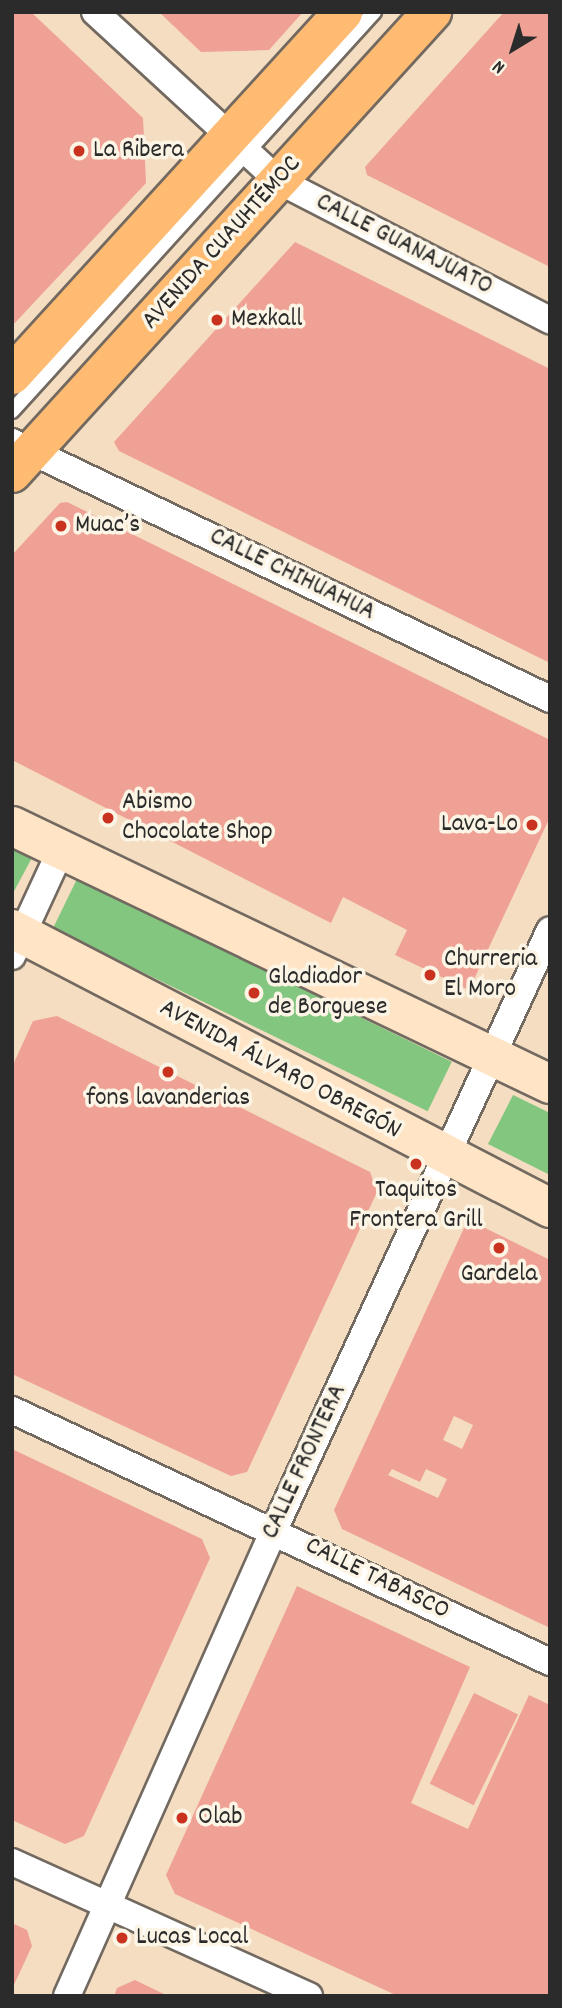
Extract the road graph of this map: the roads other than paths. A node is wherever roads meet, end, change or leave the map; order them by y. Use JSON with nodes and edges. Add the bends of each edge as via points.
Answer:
{"nodes":[{"id":1,"x":95,"y":12,"type":"edge"},
{"id":2,"x":343,"y":12,"type":"edge"},
{"id":3,"x":374,"y":12,"type":"edge"},
{"id":4,"x":432,"y":12,"type":"edge"},
{"id":5,"x":237,"y":146,"type":"junction"},
{"id":6,"x":279,"y":181,"type":"junction"},
{"id":7,"x":550,"y":320,"type":"edge"},
{"id":8,"x":18,"y":363,"type":"edge"},
{"id":9,"x":12,"y":411,"type":"edge"},
{"id":10,"x":19,"y":455,"type":"edge"},
{"id":11,"x":550,"y":699,"type":"edge"},
{"id":12,"x":12,"y":826,"type":"edge"},
{"id":13,"x":61,"y":850,"type":"junction"},
{"id":14,"x":550,"y":930,"type":"edge"},
{"id":15,"x":16,"y":940,"type":"edge"},
{"id":16,"x":493,"y":1055,"type":"junction"},
{"id":17,"x":550,"y":1084,"type":"edge"},
{"id":18,"x":446,"y":1157,"type":"junction"},
{"id":19,"x":550,"y":1208,"type":"edge"},
{"id":20,"x":12,"y":1410,"type":"edge"},
{"id":21,"x":274,"y":1530,"type":"junction"},
{"id":22,"x":550,"y":1662,"type":"edge"},
{"id":23,"x":12,"y":1862,"type":"edge"},
{"id":24,"x":111,"y":1905,"type":"junction"},
{"id":25,"x":67,"y":1996,"type":"edge"},
{"id":26,"x":309,"y":1996,"type":"edge"}],
"edges":[{"from":1,"to":5,"type":"street","name":"CALLE GUANAJUATO"},
{"from":2,"to":5,"type":"main road"},
{"from":3,"to":5,"type":"lane"},
{"from":4,"to":6,"type":"main road","name":"AVENIDA CUAUHTÉMOC"},
{"from":5,"to":6,"type":"street","name":"CALLE GUANAJUATO"},
{"from":5,"to":8,"type":"main road"},
{"from":5,"to":9,"type":"lane"},
{"from":6,"to":7,"type":"street","name":"CALLE GUANAJUATO"},
{"from":6,"to":10,"type":"main road","name":"AVENIDA CUAUHTÉMOC"},
{"from":10,"to":11,"type":"street","name":"CALLE CHIHUAHUA"},
{"from":12,"to":13,"type":"main road"},
{"from":13,"to":15,"type":"street"},
{"from":13,"to":16,"type":"main road"},
{"from":14,"to":16,"type":"street","name":"CALLE FRONTERA"},
{"from":15,"to":18,"type":"main road","name":"AVENIDA ÁLVARO OBREGÓN"},
{"from":16,"to":17,"type":"main road"},
{"from":16,"to":18,"type":"street","name":"CALLE FRONTERA"},
{"from":18,"to":19,"type":"main road","name":"AVENIDA ÁLVARO OBREGÓN"},
{"from":18,"to":21,"type":"street","name":"CALLE FRONTERA"},
{"from":20,"to":21,"type":"street","name":"CALLE TABASCO"},
{"from":21,"to":22,"type":"street","name":"CALLE TABASCO"},
{"from":21,"to":24,"type":"street","name":"CALLE FRONTERA"},
{"from":23,"to":24,"type":"street"},
{"from":24,"to":25,"type":"street","name":"CALLE FRONTERA"},
{"from":24,"to":26,"type":"street"}]}
